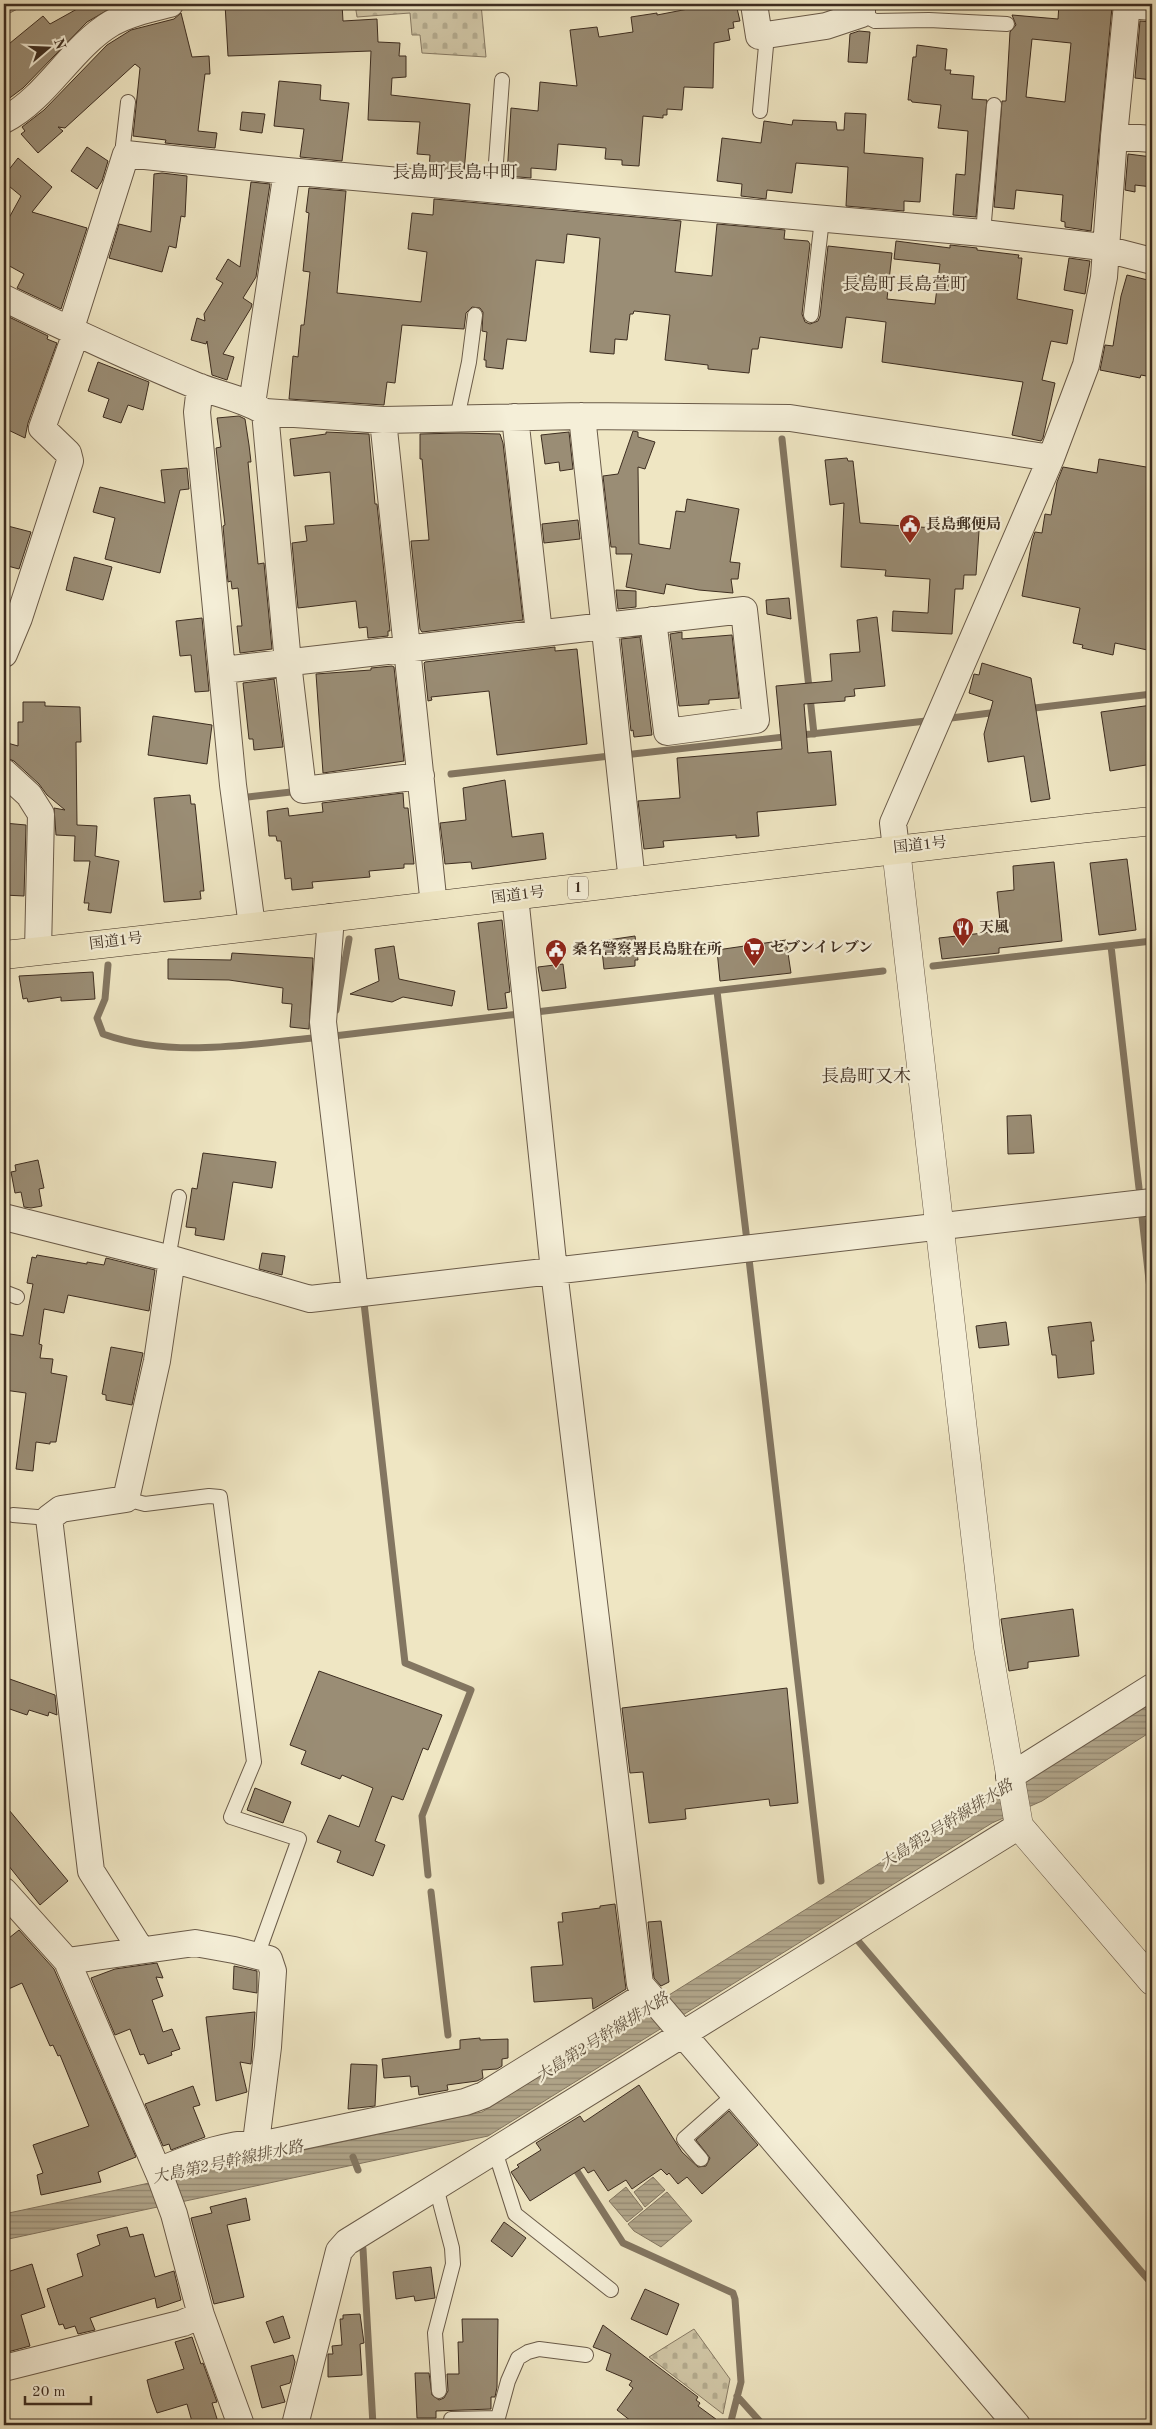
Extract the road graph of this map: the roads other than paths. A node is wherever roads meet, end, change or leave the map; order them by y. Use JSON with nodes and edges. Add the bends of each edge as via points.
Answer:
{"nodes":[{"id":1,"x":170,"y":4,"type":"edge"},
{"id":2,"x":754,"y":4,"type":"edge"},
{"id":3,"x":1127,"y":7,"type":"edge"},
{"id":4,"x":862,"y":9,"type":"edge"},
{"id":5,"x":1152,"y":13,"type":"edge"},
{"id":6,"x":1008,"y":24,"type":"dead end"},
{"id":7,"x":767,"y":35,"type":"junction"},
{"id":8,"x":502,"y":80,"type":"dead end"},
{"id":9,"x":128,"y":102,"type":"dead end"},
{"id":10,"x":994,"y":105,"type":"dead end"},
{"id":11,"x":760,"y":111,"type":"dead end"},
{"id":12,"x":4,"y":120,"type":"edge"},
{"id":13,"x":1114,"y":136,"type":"junction"},
{"id":14,"x":1152,"y":139,"type":"edge"},
{"id":15,"x":126,"y":154,"type":"junction"},
{"id":16,"x":286,"y":171,"type":"junction"},
{"id":17,"x":494,"y":190,"type":"junction"},
{"id":18,"x":822,"y":219,"type":"junction"},
{"id":19,"x":984,"y":233,"type":"junction"},
{"id":20,"x":1106,"y":250,"type":"junction"},
{"id":21,"x":1152,"y":261,"type":"edge"},
{"id":22,"x":4,"y":299,"type":"edge"},
{"id":23,"x":475,"y":315,"type":"dead end"},
{"id":24,"x":811,"y":315,"type":"dead end"},
{"id":25,"x":73,"y":332,"type":"junction"},
{"id":26,"x":200,"y":387,"type":"junction"},
{"id":27,"x":258,"y":408,"type":"junction"},
{"id":28,"x":582,"y":416,"type":"junction"},
{"id":29,"x":515,"y":417,"type":"junction"},
{"id":30,"x":457,"y":418,"type":"junction"},
{"id":31,"x":383,"y":420,"type":"junction"},
{"id":32,"x":1051,"y":458,"type":"junction"},
{"id":33,"x":654,"y":620,"type":"junction"},
{"id":34,"x":606,"y":626,"type":"junction"},
{"id":35,"x":539,"y":633,"type":"junction"},
{"id":36,"x":407,"y":648,"type":"junction"},
{"id":37,"x":4,"y":654,"type":"edge"},
{"id":38,"x":288,"y":663,"type":"junction"},
{"id":39,"x":222,"y":670,"type":"junction"},
{"id":40,"x":4,"y":772,"type":"edge"},
{"id":41,"x":420,"y":776,"type":"junction"},
{"id":42,"x":1152,"y":821,"type":"edge"},
{"id":43,"x":896,"y":849,"type":"junction"},
{"id":44,"x":632,"y":882,"type":"junction"},
{"id":45,"x":514,"y":896,"type":"junction"},
{"id":46,"x":434,"y":906,"type":"junction"},
{"id":47,"x":331,"y":917,"type":"junction"},
{"id":48,"x":252,"y":926,"type":"junction"},
{"id":49,"x":38,"y":951,"type":"junction"},
{"id":50,"x":4,"y":955,"type":"edge"},
{"id":51,"x":179,"y":1197,"type":"dead end"},
{"id":52,"x":1152,"y":1202,"type":"edge"},
{"id":53,"x":4,"y":1217,"type":"edge"},
{"id":54,"x":940,"y":1226,"type":"junction"},
{"id":55,"x":170,"y":1259,"type":"junction"},
{"id":56,"x":554,"y":1270,"type":"junction"},
{"id":57,"x":4,"y":1292,"type":"edge"},
{"id":58,"x":355,"y":1293,"type":"junction"},
{"id":59,"x":17,"y":1297,"type":"dead end"},
{"id":60,"x":126,"y":1500,"type":"junction"},
{"id":61,"x":13,"y":1515,"type":"dead end"},
{"id":62,"x":49,"y":1518,"type":"junction"},
{"id":63,"x":1152,"y":1687,"type":"edge"},
{"id":64,"x":1009,"y":1777,"type":"junction"},
{"id":65,"x":1018,"y":1822,"type":"junction"},
{"id":66,"x":4,"y":1891,"type":"edge"},
{"id":67,"x":141,"y":1950,"type":"junction"},
{"id":68,"x":256,"y":1956,"type":"junction"},
{"id":69,"x":66,"y":1961,"type":"junction"},
{"id":70,"x":1152,"y":1981,"type":"edge"},
{"id":71,"x":649,"y":1997,"type":"junction"},
{"id":72,"x":679,"y":2031,"type":"junction"},
{"id":73,"x":734,"y":2095,"type":"junction"},
{"id":74,"x":256,"y":2142,"type":"junction"},
{"id":75,"x":495,"y":2151,"type":"junction"},
{"id":76,"x":701,"y":2158,"type":"dead end"},
{"id":77,"x":159,"y":2174,"type":"junction"},
{"id":78,"x":436,"y":2187,"type":"junction"},
{"id":79,"x":611,"y":2290,"type":"dead end"},
{"id":80,"x":201,"y":2316,"type":"junction"},
{"id":81,"x":586,"y":2355,"type":"dead end"},
{"id":82,"x":4,"y":2368,"type":"edge"},
{"id":83,"x":439,"y":2391,"type":"dead end"},
{"id":84,"x":451,"y":2419,"type":"dead end"},
{"id":85,"x":497,"y":2422,"type":"edge"},
{"id":86,"x":241,"y":2425,"type":"edge"},
{"id":87,"x":295,"y":2425,"type":"edge"},
{"id":88,"x":1017,"y":2425,"type":"edge"}],
"edges":[{"from":1,"to":12,"type":"street","via":[[111,24],[39,92]]},
{"from":2,"to":7,"type":"street","via":[[759,36]]},
{"from":3,"to":5,"type":"lane"},
{"from":3,"to":13,"type":"street"},
{"from":4,"to":6,"type":"lane","via":[[875,21]]},
{"from":4,"to":7,"type":"street","via":[[826,26]]},
{"from":7,"to":11,"type":"lane"},
{"from":8,"to":17,"type":"lane"},
{"from":9,"to":15,"type":"lane","via":[[123,145]]},
{"from":10,"to":19,"type":"lane"},
{"from":13,"to":14,"type":"street"},
{"from":13,"to":20,"type":"street"},
{"from":15,"to":16,"type":"street"},
{"from":15,"to":25,"type":"street"},
{"from":16,"to":17,"type":"street"},
{"from":16,"to":27,"type":"street"},
{"from":17,"to":18,"type":"street"},
{"from":18,"to":19,"type":"street"},
{"from":18,"to":24,"type":"lane"},
{"from":19,"to":20,"type":"street"},
{"from":20,"to":21,"type":"street"},
{"from":20,"to":32,"type":"street","via":[[1104,277],[1086,365]]},
{"from":22,"to":25,"type":"street"},
{"from":23,"to":30,"type":"lane"},
{"from":25,"to":26,"type":"street"},
{"from":25,"to":37,"type":"street","via":[[42,428],[68,453],[70,461],[19,618]]},
{"from":26,"to":27,"type":"street"},
{"from":26,"to":39,"type":"street","via":[[197,412]]},
{"from":27,"to":31,"type":"street"},
{"from":27,"to":38,"type":"street"},
{"from":28,"to":29,"type":"street"},
{"from":28,"to":32,"type":"street","via":[[790,418]]},
{"from":28,"to":34,"type":"street"},
{"from":29,"to":30,"type":"street"},
{"from":29,"to":35,"type":"street"},
{"from":30,"to":31,"type":"street"},
{"from":31,"to":36,"type":"street"},
{"from":32,"to":43,"type":"street","via":[[893,823]]},
{"from":33,"to":33,"type":"street","via":[[744,610],[756,720],[667,732]]},
{"from":33,"to":34,"type":"street"},
{"from":34,"to":35,"type":"street"},
{"from":34,"to":44,"type":"street"},
{"from":35,"to":36,"type":"street"},
{"from":36,"to":38,"type":"street"},
{"from":36,"to":41,"type":"street"},
{"from":38,"to":39,"type":"street"},
{"from":38,"to":41,"type":"street","via":[[303,790]]},
{"from":39,"to":48,"type":"street"},
{"from":40,"to":49,"type":"street","via":[[28,795],[41,814]]},
{"from":41,"to":46,"type":"street"},
{"from":42,"to":43,"type":"highway","name":"国道1号","number":"1"},
{"from":43,"to":44,"type":"highway","name":"国道1号","number":"1"},
{"from":43,"to":54,"type":"street"},
{"from":44,"to":45,"type":"highway","name":"国道1号","number":"1"},
{"from":45,"to":46,"type":"highway","name":"国道1号","number":"1"},
{"from":45,"to":56,"type":"street"},
{"from":46,"to":47,"type":"highway","name":"国道1号","number":"1"},
{"from":47,"to":48,"type":"highway","name":"国道1号","number":"1"},
{"from":47,"to":58,"type":"street","via":[[323,1022]]},
{"from":48,"to":49,"type":"highway","name":"国道1号","number":"1"},
{"from":49,"to":50,"type":"highway","name":"国道1号","number":"1"},
{"from":51,"to":55,"type":"lane"},
{"from":52,"to":54,"type":"street"},
{"from":53,"to":55,"type":"street"},
{"from":54,"to":56,"type":"street"},
{"from":54,"to":64,"type":"street","via":[[988,1647]]},
{"from":55,"to":58,"type":"street","via":[[310,1299]]},
{"from":55,"to":60,"type":"street","via":[[157,1361]]},
{"from":56,"to":58,"type":"street"},
{"from":56,"to":71,"type":"street","via":[[640,1984]]},
{"from":57,"to":59,"type":"lane"},
{"from":60,"to":62,"type":"street","via":[[61,1509]]},
{"from":60,"to":68,"type":"lane","via":[[145,1504],[220,1497],[254,1762],[231,1817],[299,1839]]},
{"from":61,"to":62,"type":"lane"},
{"from":62,"to":67,"type":"street","via":[[91,1871]]},
{"from":63,"to":64,"type":"street"},
{"from":64,"to":65,"type":"street"},
{"from":65,"to":70,"type":"street"},
{"from":65,"to":72,"type":"street"},
{"from":66,"to":69,"type":"street"},
{"from":67,"to":68,"type":"street","via":[[195,1943]]},
{"from":67,"to":69,"type":"street"},
{"from":68,"to":74,"type":"street","via":[[269,1959],[273,1971],[268,2047]]},
{"from":69,"to":77,"type":"street"},
{"from":71,"to":72,"type":"street"},
{"from":71,"to":74,"type":"street","via":[[484,2095],[465,2102],[274,2142]]},
{"from":72,"to":73,"type":"street"},
{"from":72,"to":75,"type":"street"},
{"from":73,"to":76,"type":"lane","via":[[684,2139]]},
{"from":73,"to":88,"type":"street"},
{"from":74,"to":77,"type":"street","via":[[210,2150]]},
{"from":75,"to":78,"type":"street"},
{"from":75,"to":79,"type":"lane","via":[[515,2214]]},
{"from":77,"to":80,"type":"street","via":[[174,2214]]},
{"from":78,"to":83,"type":"lane","via":[[454,2264],[435,2333]]},
{"from":78,"to":87,"type":"street","via":[[352,2239],[339,2251]]},
{"from":80,"to":82,"type":"street"},
{"from":80,"to":86,"type":"street"},
{"from":81,"to":85,"type":"lane","via":[[539,2349],[518,2358]]},
{"from":84,"to":85,"type":"lane"}]}
